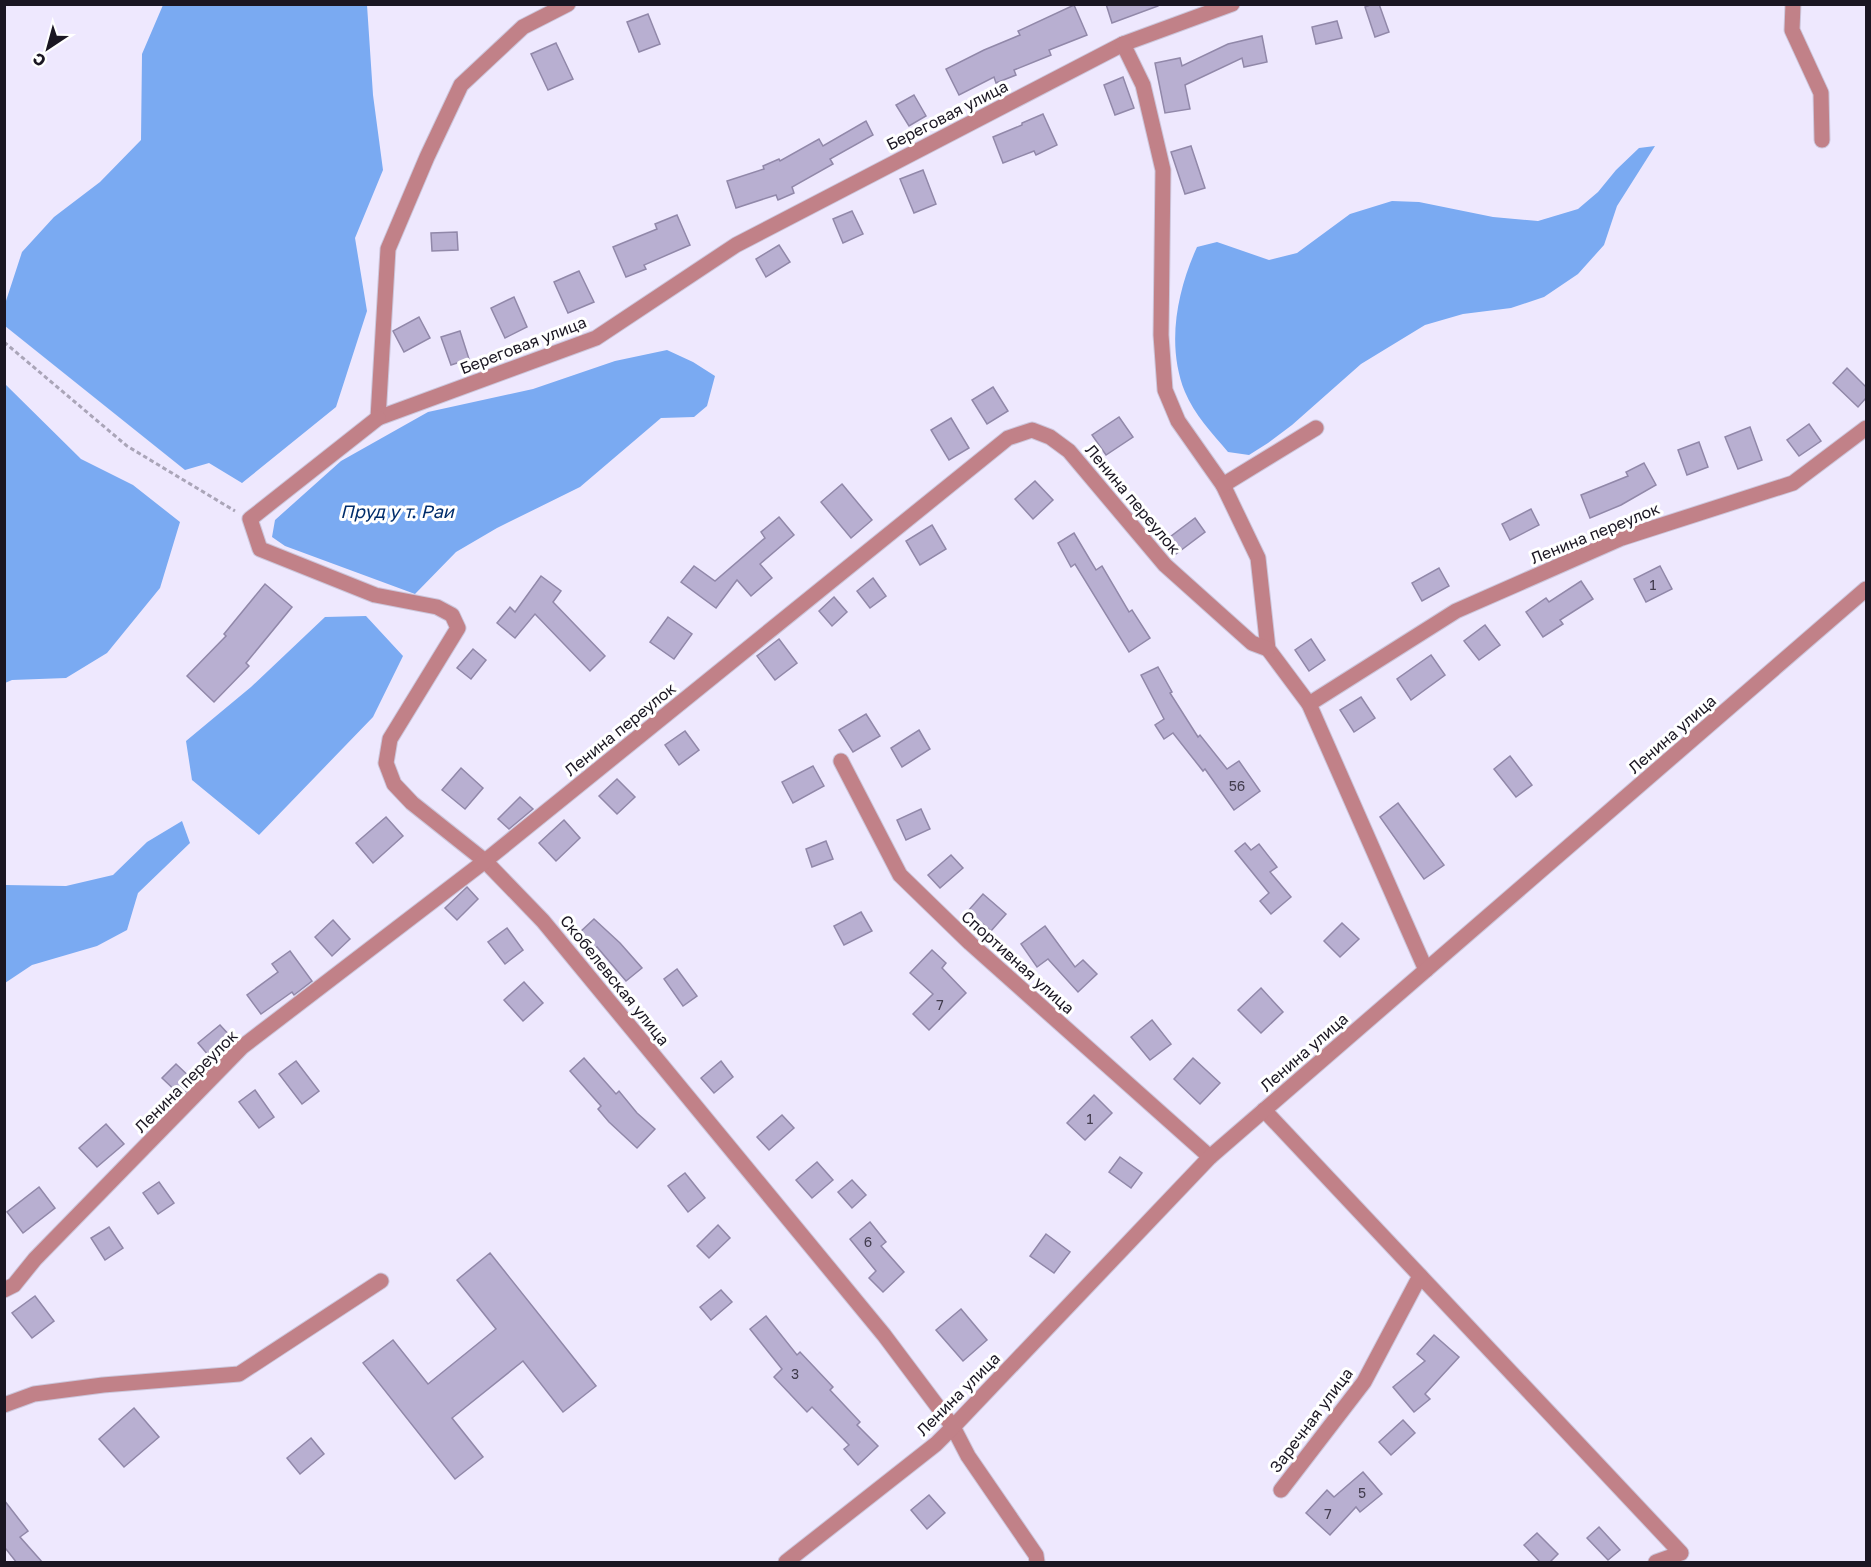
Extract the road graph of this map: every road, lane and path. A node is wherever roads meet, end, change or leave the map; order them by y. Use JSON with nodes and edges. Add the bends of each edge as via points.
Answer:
{"nodes":[{"id":1,"x":568,"y":4,"type":"edge"},
{"id":2,"x":1232,"y":4,"type":"edge"},
{"id":3,"x":1793,"y":4,"type":"edge"},
{"id":4,"x":1123,"y":44,"type":"junction"},
{"id":5,"x":1822,"y":140,"type":"dead end"},
{"id":6,"x":4,"y":342,"type":"edge"},
{"id":7,"x":378,"y":418,"type":"junction"},
{"id":8,"x":1316,"y":428,"type":"dead end"},
{"id":9,"x":1866,"y":428,"type":"edge"},
{"id":10,"x":1223,"y":485,"type":"junction"},
{"id":11,"x":250,"y":519,"type":"junction"},
{"id":12,"x":1866,"y":589,"type":"edge"},
{"id":13,"x":1268,"y":649,"type":"junction"},
{"id":14,"x":1310,"y":704,"type":"junction"},
{"id":15,"x":841,"y":762,"type":"dead end"},
{"id":16,"x":485,"y":861,"type":"junction"},
{"id":17,"x":1426,"y":970,"type":"junction"},
{"id":18,"x":1264,"y":1110,"type":"junction"},
{"id":19,"x":1210,"y":1157,"type":"junction"},
{"id":20,"x":1420,"y":1276,"type":"junction"},
{"id":21,"x":381,"y":1281,"type":"dead end"},
{"id":22,"x":4,"y":1290,"type":"edge"},
{"id":23,"x":4,"y":1405,"type":"edge"},
{"id":24,"x":953,"y":1428,"type":"junction"},
{"id":25,"x":1281,"y":1490,"type":"dead end"},
{"id":26,"x":786,"y":1563,"type":"edge"},
{"id":27,"x":1037,"y":1563,"type":"edge"},
{"id":28,"x":1656,"y":1563,"type":"edge"}],
"edges":[{"from":1,"to":7,"type":"street","via":[[523,27],[461,85],[426,157],[388,249]]},
{"from":2,"to":4,"type":"street","name":"Береговая улица"},
{"from":3,"to":5,"type":"street","via":[[1792,30],[1821,93]]},
{"from":4,"to":7,"type":"street","name":"Береговая улица","via":[[736,245],[596,338]]},
{"from":4,"to":10,"type":"street","via":[[1143,85],[1163,170],[1161,335],[1165,390],[1178,422]]},
{"from":6,"to":11,"type":"path","via":[[127,446]]},
{"from":7,"to":11,"type":"street","name":"Береговая улица"},
{"from":8,"to":10,"type":"street"},
{"from":9,"to":14,"type":"street","name":"Ленина переулок","via":[[1794,483],[1622,538],[1456,611]]},
{"from":10,"to":13,"type":"street","via":[[1258,558]]},
{"from":11,"to":16,"type":"street","name":"Скобелевская улица","via":[[260,549],[375,595],[437,607],[452,615],[458,628],[390,739],[386,763],[394,784],[412,803]]},
{"from":12,"to":17,"type":"street","name":"Ленина улица"},
{"from":13,"to":14,"type":"street"},
{"from":13,"to":16,"type":"street","name":"Ленина переулок","via":[[1252,643],[1165,565],[1069,451],[1032,430],[1008,438]]},
{"from":14,"to":17,"type":"street"},
{"from":15,"to":19,"type":"street","name":"Спортивная улица","via":[[900,875],[978,951]]},
{"from":16,"to":22,"type":"street","name":"Ленина переулок","via":[[242,1047],[14,1285]]},
{"from":16,"to":24,"type":"street","name":"Скобелевская улица","via":[[558,939],[876,1326]]},
{"from":17,"to":18,"type":"street","name":"Ленина улица"},
{"from":18,"to":19,"type":"street","name":"Ленина улица"},
{"from":18,"to":20,"type":"street"},
{"from":19,"to":24,"type":"street","name":"Ленина улица"},
{"from":20,"to":25,"type":"street","name":"Заречная улица","via":[[1364,1382]]},
{"from":20,"to":28,"type":"street","via":[[1681,1553]]},
{"from":21,"to":23,"type":"street","via":[[239,1374],[34,1394]]},
{"from":24,"to":26,"type":"street","name":"Ленина улица"},
{"from":24,"to":27,"type":"street","name":"Скобелевская улица","via":[[1036,1555]]}]}
